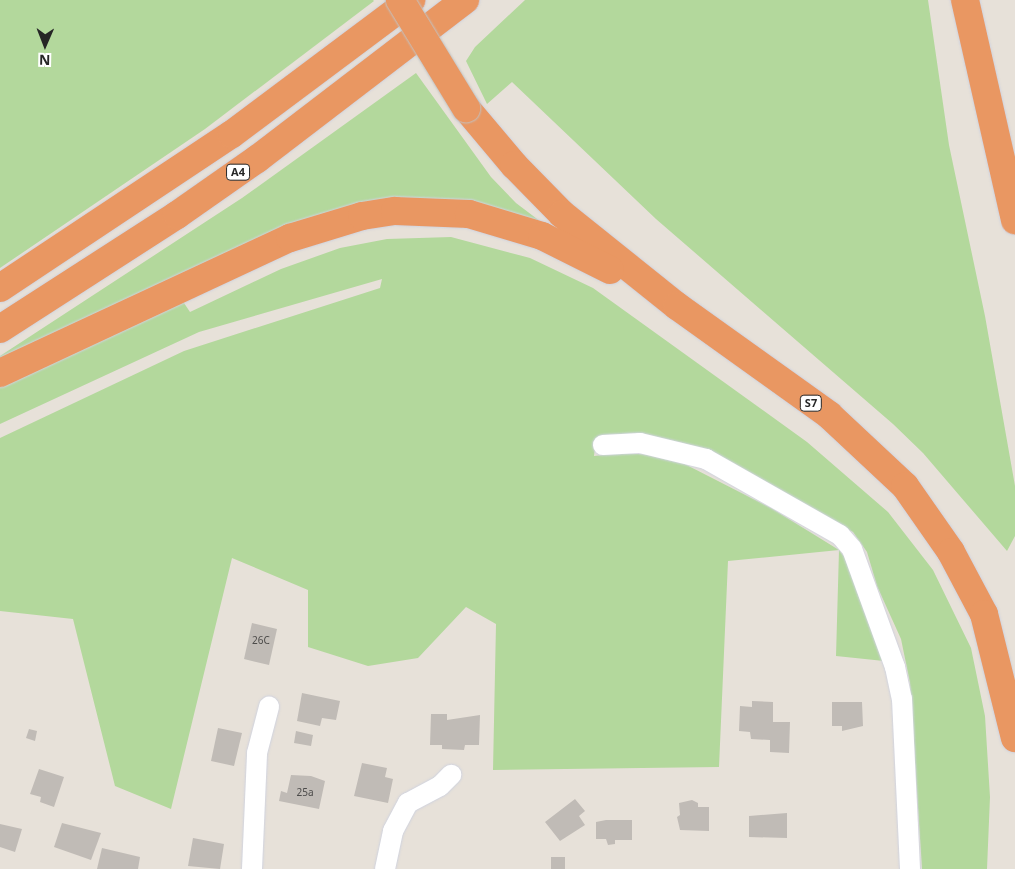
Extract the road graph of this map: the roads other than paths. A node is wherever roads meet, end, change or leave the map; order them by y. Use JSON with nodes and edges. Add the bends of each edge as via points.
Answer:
{"nodes":[{"id":1,"x":400,"y":0,"type":"edge"},
{"id":2,"x":411,"y":0,"type":"edge"},
{"id":3,"x":465,"y":0,"type":"edge"},
{"id":4,"x":965,"y":0,"type":"edge"},
{"id":5,"x":1015,"y":220,"type":"edge"},
{"id":6,"x":0,"y":288,"type":"edge"},
{"id":7,"x":677,"y":306,"type":"junction"},
{"id":8,"x":0,"y":329,"type":"edge"},
{"id":9,"x":0,"y":373,"type":"edge"},
{"id":10,"x":603,"y":444,"type":"dead end"},
{"id":11,"x":269,"y":708,"type":"dead end"},
{"id":12,"x":1015,"y":738,"type":"edge"},
{"id":13,"x":451,"y":775,"type":"dead end"},
{"id":14,"x":252,"y":869,"type":"edge"},
{"id":15,"x":385,"y":869,"type":"edge"},
{"id":16,"x":910,"y":869,"type":"edge"}],
"edges":[{"from":1,"to":7,"type":"highway","bridge":true,"via":[[466,108],[514,166],[562,214]]},
{"from":2,"to":6,"type":"highway","via":[[232,134]]},
{"from":3,"to":8,"type":"highway","number":"A4","via":[[257,159]]},
{"from":4,"to":5,"type":"highway"},
{"from":7,"to":9,"type":"highway","via":[[575,251],[504,222],[469,214],[395,211],[326,225],[290,238]]},
{"from":7,"to":12,"type":"highway","number":"S7","via":[[828,415],[888,468],[929,516],[984,614]]},
{"from":10,"to":16,"type":"lane","via":[[640,443],[706,459],[840,535],[852,549],[896,667],[902,699]]},
{"from":11,"to":14,"type":"lane","via":[[257,753]]},
{"from":13,"to":15,"type":"lane","via":[[440,786],[408,803],[393,831]]}]}
